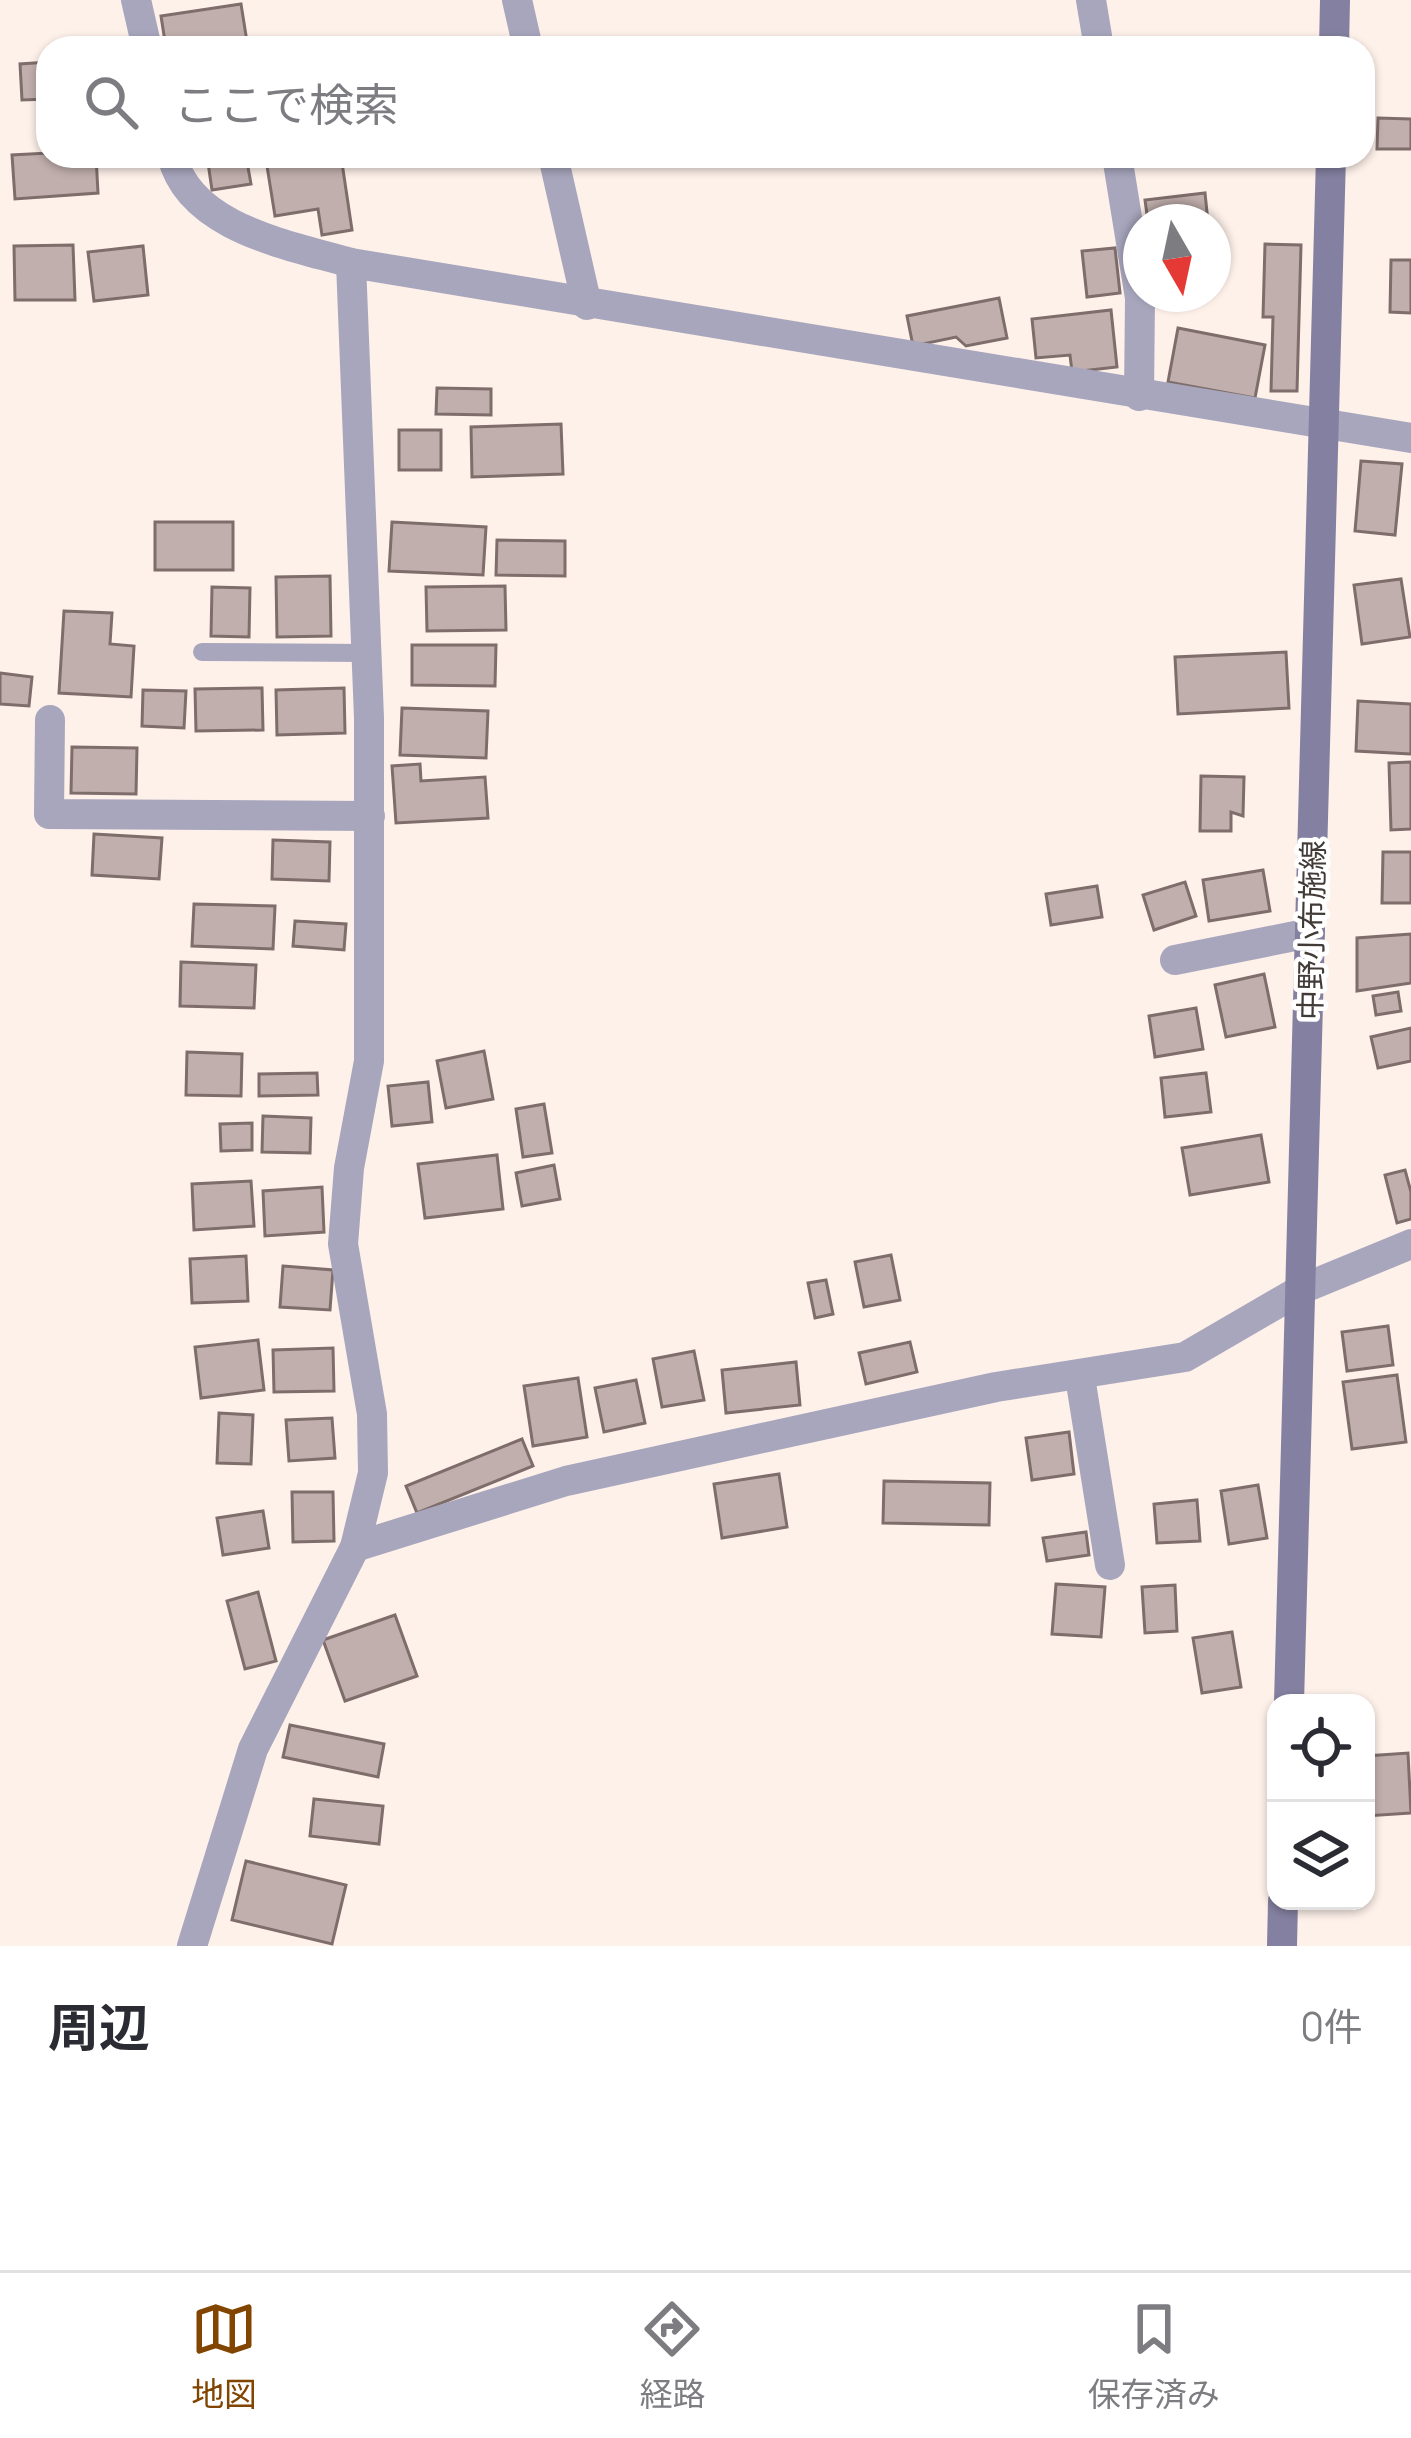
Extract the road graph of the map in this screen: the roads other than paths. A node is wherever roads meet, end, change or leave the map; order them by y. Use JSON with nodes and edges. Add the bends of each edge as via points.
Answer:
{"nodes":[{"id":1,"x":136,"y":0,"type":"edge"},
{"id":2,"x":517,"y":0,"type":"edge"},
{"id":3,"x":1091,"y":0,"type":"edge"},
{"id":4,"x":1335,"y":0,"type":"edge"},
{"id":5,"x":144,"y":36,"type":"edge"},
{"id":6,"x":525,"y":36,"type":"edge"},
{"id":7,"x":1097,"y":36,"type":"edge"},
{"id":8,"x":1334,"y":36,"type":"edge"},
{"id":9,"x":175,"y":168,"type":"edge"},
{"id":10,"x":556,"y":168,"type":"edge"},
{"id":11,"x":1119,"y":168,"type":"edge"},
{"id":12,"x":1331,"y":168,"type":"edge"},
{"id":13,"x":351,"y":263,"type":"junction"},
{"id":14,"x":587,"y":305,"type":"junction"},
{"id":15,"x":1139,"y":395,"type":"junction"},
{"id":16,"x":1325,"y":421,"type":"junction"},
{"id":17,"x":1411,"y":438,"type":"edge"},
{"id":18,"x":202,"y":652,"type":"dead end"},
{"id":19,"x":366,"y":653,"type":"junction"},
{"id":20,"x":50,"y":720,"type":"dead end"},
{"id":21,"x":370,"y":817,"type":"junction"},
{"id":22,"x":1310,"y":933,"type":"junction"},
{"id":23,"x":1175,"y":960,"type":"dead end"},
{"id":24,"x":1411,"y":1244,"type":"edge"},
{"id":25,"x":1302,"y":1289,"type":"junction"},
{"id":26,"x":1080,"y":1377,"type":"junction"},
{"id":27,"x":355,"y":1547,"type":"junction"},
{"id":28,"x":1110,"y":1565,"type":"dead end"},
{"id":29,"x":1289,"y":1694,"type":"edge"},
{"id":30,"x":1283,"y":1910,"type":"edge"},
{"id":31,"x":192,"y":1946,"type":"edge"},
{"id":32,"x":1282,"y":1946,"type":"edge"}],
"edges":[{"from":1,"to":5,"type":"street"},
{"from":2,"to":6,"type":"street"},
{"from":3,"to":7,"type":"street"},
{"from":4,"to":8,"type":"main road"},
{"from":9,"to":13,"type":"street","via":[[207,209],[259,236]]},
{"from":10,"to":14,"type":"street"},
{"from":11,"to":15,"type":"street","via":[[1140,298]]},
{"from":12,"to":16,"type":"main road","name":"中野小布施線"},
{"from":13,"to":14,"type":"street"},
{"from":13,"to":19,"type":"street"},
{"from":14,"to":15,"type":"street"},
{"from":15,"to":16,"type":"street"},
{"from":16,"to":17,"type":"street"},
{"from":16,"to":22,"type":"main road","name":"中野小布施線"},
{"from":18,"to":19,"type":"lane"},
{"from":19,"to":21,"type":"street"},
{"from":20,"to":21,"type":"street","via":[[49,814]]},
{"from":21,"to":27,"type":"street","via":[[369,1061],[343,1244],[372,1414],[373,1473]]},
{"from":22,"to":23,"type":"street"},
{"from":22,"to":25,"type":"main road","name":"中野小布施線"},
{"from":24,"to":25,"type":"street"},
{"from":25,"to":26,"type":"street","via":[[1185,1357]]},
{"from":25,"to":29,"type":"main road","name":"中野小布施線"},
{"from":26,"to":27,"type":"street","via":[[996,1387],[566,1480]]},
{"from":26,"to":28,"type":"street"},
{"from":27,"to":31,"type":"street","via":[[253,1749]]},
{"from":30,"to":32,"type":"main road"}]}
